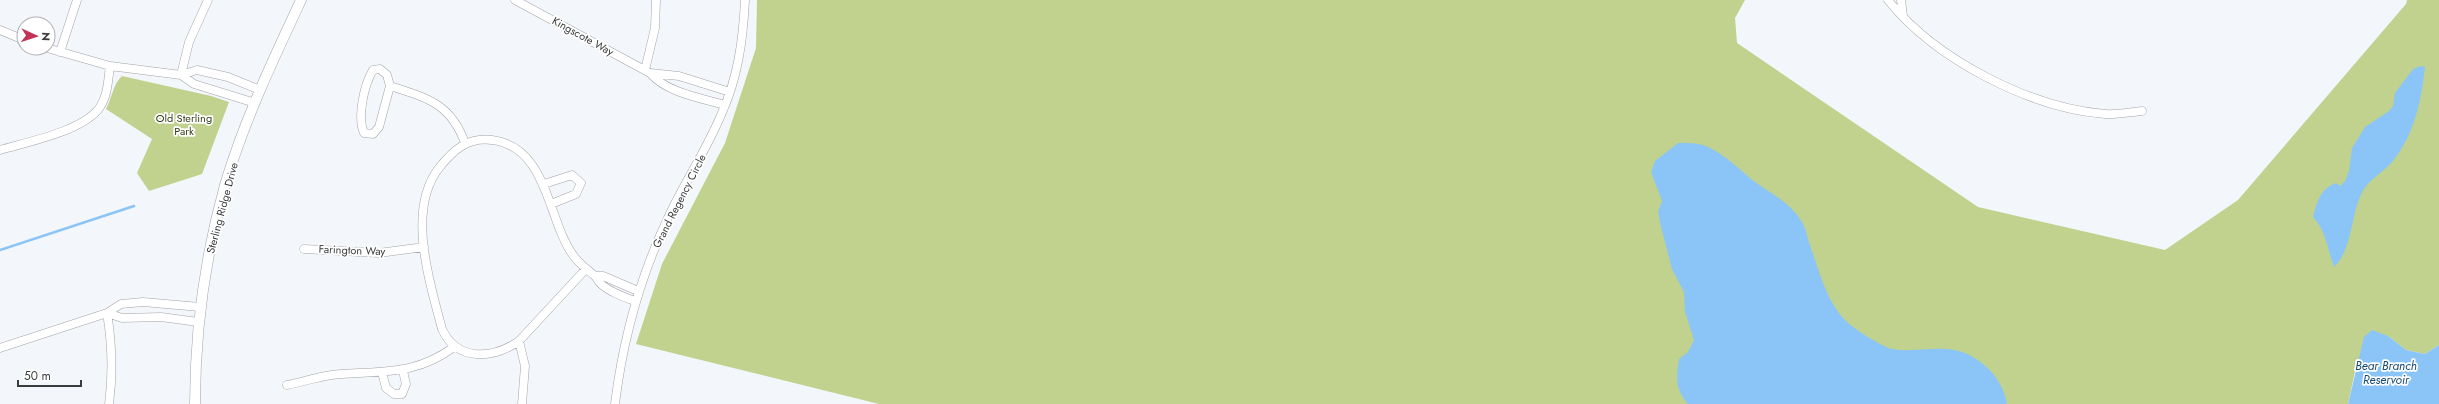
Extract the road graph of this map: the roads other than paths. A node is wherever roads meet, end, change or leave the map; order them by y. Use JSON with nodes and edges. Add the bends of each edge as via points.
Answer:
{"nodes":[{"id":1,"x":77,"y":0,"type":"edge"},
{"id":2,"x":208,"y":0,"type":"edge"},
{"id":3,"x":301,"y":0,"type":"edge"},
{"id":4,"x":656,"y":0,"type":"edge"},
{"id":5,"x":745,"y":0,"type":"edge"},
{"id":6,"x":1888,"y":0,"type":"edge"},
{"id":7,"x":1901,"y":0,"type":"edge"},
{"id":8,"x":519,"y":1,"type":"edge"},
{"id":9,"x":1904,"y":16,"type":"junction"},
{"id":10,"x":0,"y":30,"type":"edge"},
{"id":11,"x":16,"y":37,"type":"edge"},
{"id":12,"x":56,"y":51,"type":"edge"},
{"id":13,"x":60,"y":52,"type":"junction"},
{"id":14,"x":110,"y":66,"type":"junction"},
{"id":15,"x":648,"y":72,"type":"junction"},
{"id":16,"x":181,"y":75,"type":"junction"},
{"id":17,"x":390,"y":86,"type":"junction"},
{"id":18,"x":260,"y":90,"type":"junction"},
{"id":19,"x":730,"y":92,"type":"junction"},
{"id":20,"x":255,"y":103,"type":"junction"},
{"id":21,"x":725,"y":105,"type":"junction"},
{"id":22,"x":2142,"y":111,"type":"dead end"},
{"id":23,"x":465,"y":143,"type":"junction"},
{"id":24,"x":0,"y":150,"type":"edge"},
{"id":25,"x":544,"y":184,"type":"junction"},
{"id":26,"x":551,"y":204,"type":"junction"},
{"id":27,"x":424,"y":246,"type":"junction"},
{"id":28,"x":304,"y":249,"type":"dead end"},
{"id":29,"x":586,"y":270,"type":"junction"},
{"id":30,"x":595,"y":276,"type":"junction"},
{"id":31,"x":638,"y":291,"type":"junction"},
{"id":32,"x":635,"y":301,"type":"junction"},
{"id":33,"x":200,"y":307,"type":"junction"},
{"id":34,"x":107,"y":313,"type":"junction"},
{"id":35,"x":198,"y":322,"type":"junction"},
{"id":36,"x":519,"y":341,"type":"junction"},
{"id":37,"x":454,"y":347,"type":"junction"},
{"id":38,"x":0,"y":348,"type":"edge"},
{"id":39,"x":403,"y":371,"type":"junction"},
{"id":40,"x":382,"y":372,"type":"junction"},
{"id":41,"x":287,"y":385,"type":"dead end"},
{"id":42,"x":109,"y":404,"type":"edge"},
{"id":43,"x":195,"y":404,"type":"edge"},
{"id":44,"x":522,"y":404,"type":"edge"},
{"id":45,"x":616,"y":404,"type":"edge"}],
"edges":[{"from":1,"to":13,"type":"street"},
{"from":2,"to":16,"type":"street","via":[[189,42]]},
{"from":3,"to":18,"type":"street","name":"Sterling Ridge Drive"},
{"from":4,"to":15,"type":"street","via":[[655,28]]},
{"from":5,"to":19,"type":"street","name":"Grand Regency Circle","via":[[740,57]]},
{"from":6,"to":9,"type":"street"},
{"from":7,"to":9,"type":"street"},
{"from":8,"to":15,"type":"street","name":"Kingscote Way"},
{"from":9,"to":22,"type":"street","via":[[1943,50],[1970,68],[2021,93],[2047,102],[2106,114]]},
{"from":10,"to":11,"type":"street"},
{"from":12,"to":13,"type":"street"},
{"from":13,"to":14,"type":"street"},
{"from":14,"to":16,"type":"street"},
{"from":14,"to":24,"type":"street","via":[[105,97],[94,115],[78,125]]},
{"from":15,"to":19,"type":"street","name":"Kingscote Way","via":[[679,76]]},
{"from":15,"to":21,"type":"street","name":"Kingscote Way","via":[[668,86]]},
{"from":16,"to":18,"type":"street","via":[[197,70],[228,77]]},
{"from":16,"to":20,"type":"street","via":[[194,84]]},
{"from":17,"to":17,"type":"street","via":[[379,127],[372,134],[364,133],[360,123],[373,70],[380,69],[387,75]]},
{"from":17,"to":23,"type":"street","via":[[425,98],[445,109],[459,127]]},
{"from":18,"to":20,"type":"street","name":"Sterling Ridge Drive"},
{"from":19,"to":21,"type":"street","name":"Grand Regency Circle"},
{"from":20,"to":33,"type":"street","name":"Sterling Ridge Drive","via":[[226,184],[211,243]]},
{"from":21,"to":31,"type":"street","name":"Grand Regency Circle","via":[[704,152],[668,217]]},
{"from":23,"to":25,"type":"street","via":[[486,139],[511,146],[530,164]]},
{"from":23,"to":27,"type":"street","via":[[446,160],[429,184],[422,211]]},
{"from":25,"to":26,"type":"street"},
{"from":25,"to":26,"type":"street","via":[[572,175],[581,183],[576,194]]},
{"from":26,"to":29,"type":"street","via":[[566,245]]},
{"from":27,"to":28,"type":"street","name":"Farington Way","via":[[379,253]]},
{"from":27,"to":37,"type":"street","via":[[442,329],[446,339]]},
{"from":29,"to":30,"type":"street"},
{"from":29,"to":36,"type":"street"},
{"from":30,"to":31,"type":"street","via":[[603,276]]},
{"from":30,"to":32,"type":"street","via":[[610,290]]},
{"from":31,"to":32,"type":"street","name":"Grand Regency Circle"},
{"from":32,"to":45,"type":"street","name":"Grand Regency Circle","via":[[622,356]]},
{"from":33,"to":34,"type":"street","via":[[143,302],[120,304]]},
{"from":33,"to":35,"type":"street","name":"Sterling Ridge Drive"},
{"from":34,"to":35,"type":"street","via":[[122,318],[161,317]]},
{"from":34,"to":38,"type":"street"},
{"from":34,"to":42,"type":"street","via":[[111,348]]},
{"from":35,"to":43,"type":"street","name":"Sterling Ridge Drive"},
{"from":36,"to":37,"type":"street","via":[[507,349],[486,354],[464,352]]},
{"from":36,"to":44,"type":"street","via":[[525,366]]},
{"from":37,"to":39,"type":"street","via":[[429,363]]},
{"from":39,"to":40,"type":"street"},
{"from":39,"to":40,"type":"street","via":[[406,384],[402,394],[394,394],[386,388]]},
{"from":40,"to":41,"type":"street","via":[[330,376]]}]}
